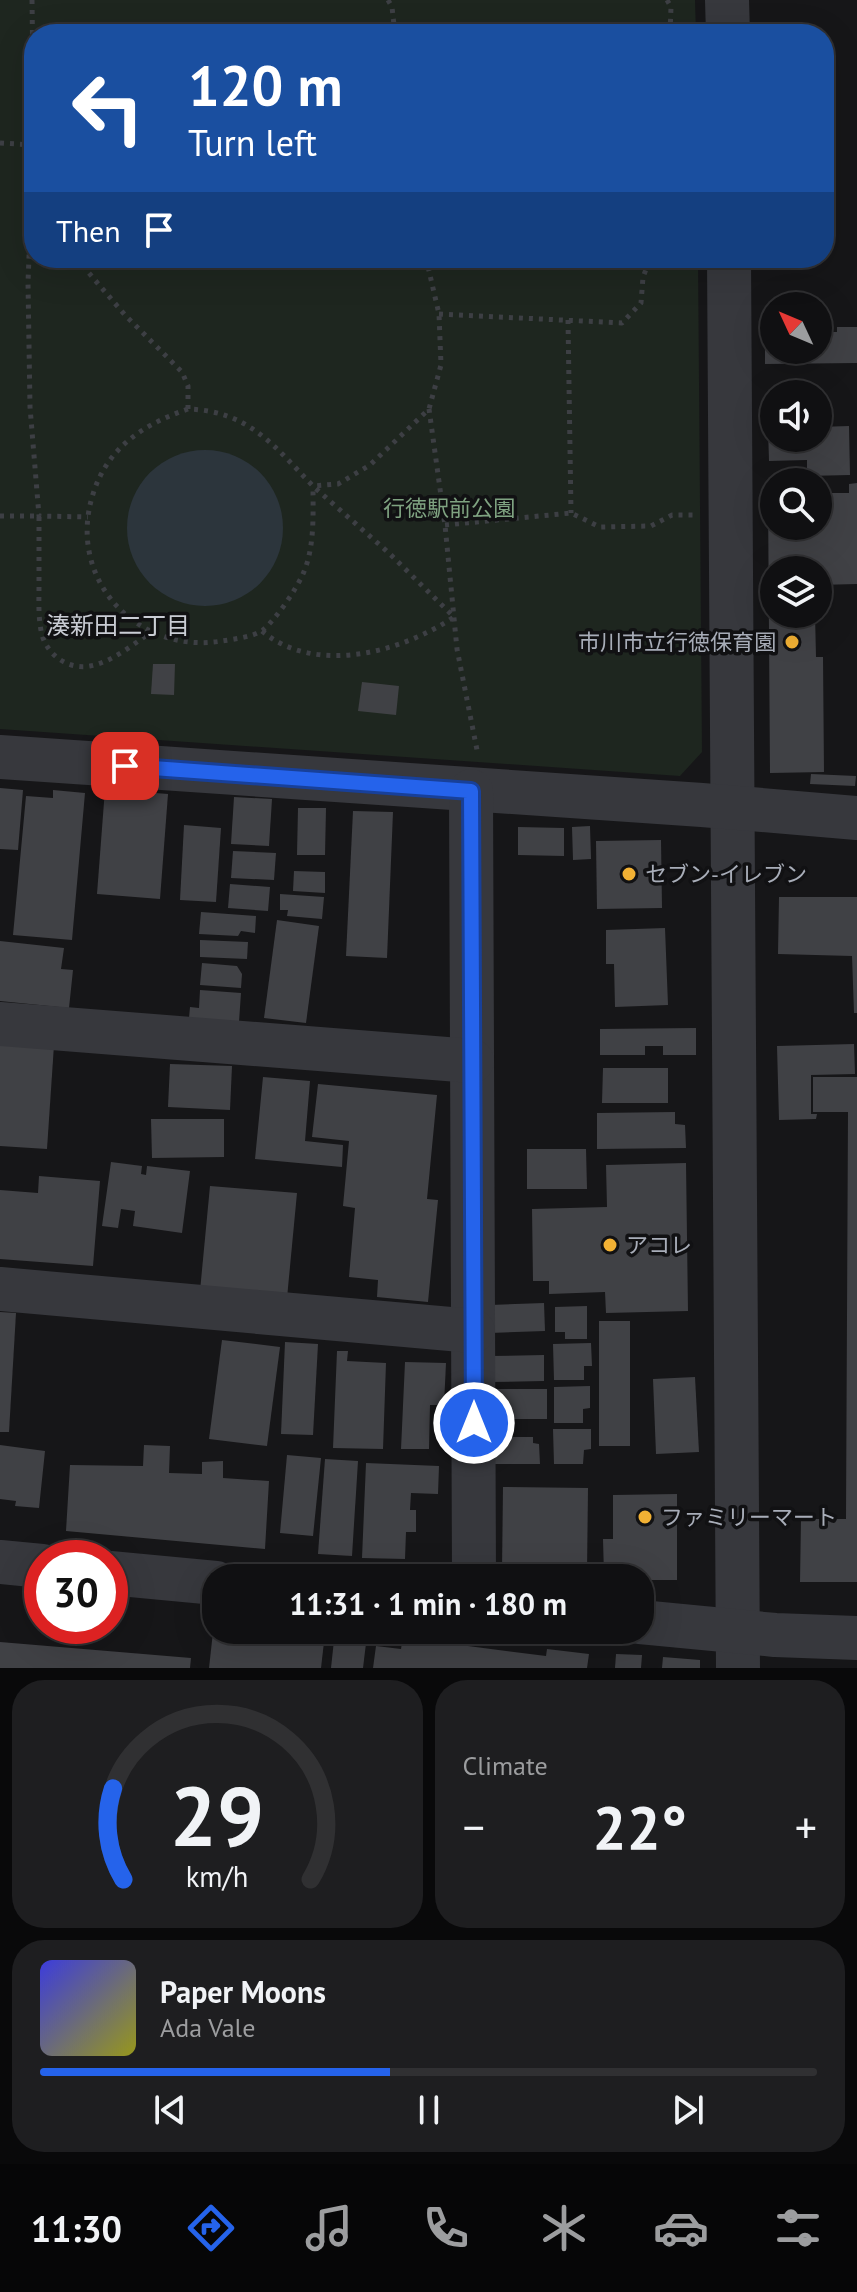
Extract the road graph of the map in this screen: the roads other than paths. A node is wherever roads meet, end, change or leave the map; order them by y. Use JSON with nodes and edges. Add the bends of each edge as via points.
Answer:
{"nodes":[{"id":1,"x":727,"y":0,"type":"edge"},
{"id":2,"x":728,"y":24,"type":"edge"},
{"id":3,"x":729,"y":268,"type":"edge"},
{"id":4,"x":0,"y":757,"type":"edge"},
{"id":5,"x":475,"y":776,"type":"junction"},
{"id":6,"x":734,"y":808,"type":"junction"},
{"id":7,"x":857,"y":818,"type":"edge"},
{"id":8,"x":0,"y":1024,"type":"edge"},
{"id":9,"x":472,"y":1061,"type":"junction"},
{"id":10,"x":0,"y":1289,"type":"edge"},
{"id":11,"x":473,"y":1331,"type":"junction"},
{"id":12,"x":0,"y":1562,"type":"edge"},
{"id":13,"x":24,"y":1564,"type":"edge"},
{"id":14,"x":474,"y":1564,"type":"edge"},
{"id":15,"x":128,"y":1575,"type":"edge"},
{"id":16,"x":202,"y":1582,"type":"edge"},
{"id":17,"x":654,"y":1626,"type":"edge"},
{"id":18,"x":857,"y":1638,"type":"edge"},
{"id":19,"x":738,"y":1650,"type":"edge"}],
"edges":[{"from":1,"to":2,"type":"street"},
{"from":3,"to":6,"type":"street"},
{"from":4,"to":5,"type":"street"},
{"from":5,"to":6,"type":"street"},
{"from":5,"to":9,"type":"street"},
{"from":6,"to":7,"type":"street"},
{"from":6,"to":19,"type":"street"},
{"from":8,"to":9,"type":"street"},
{"from":9,"to":11,"type":"street"},
{"from":10,"to":11,"type":"street"},
{"from":11,"to":14,"type":"street"},
{"from":12,"to":13,"type":"street"},
{"from":15,"to":16,"type":"street"},
{"from":17,"to":19,"type":"street"},
{"from":18,"to":19,"type":"street"}]}
